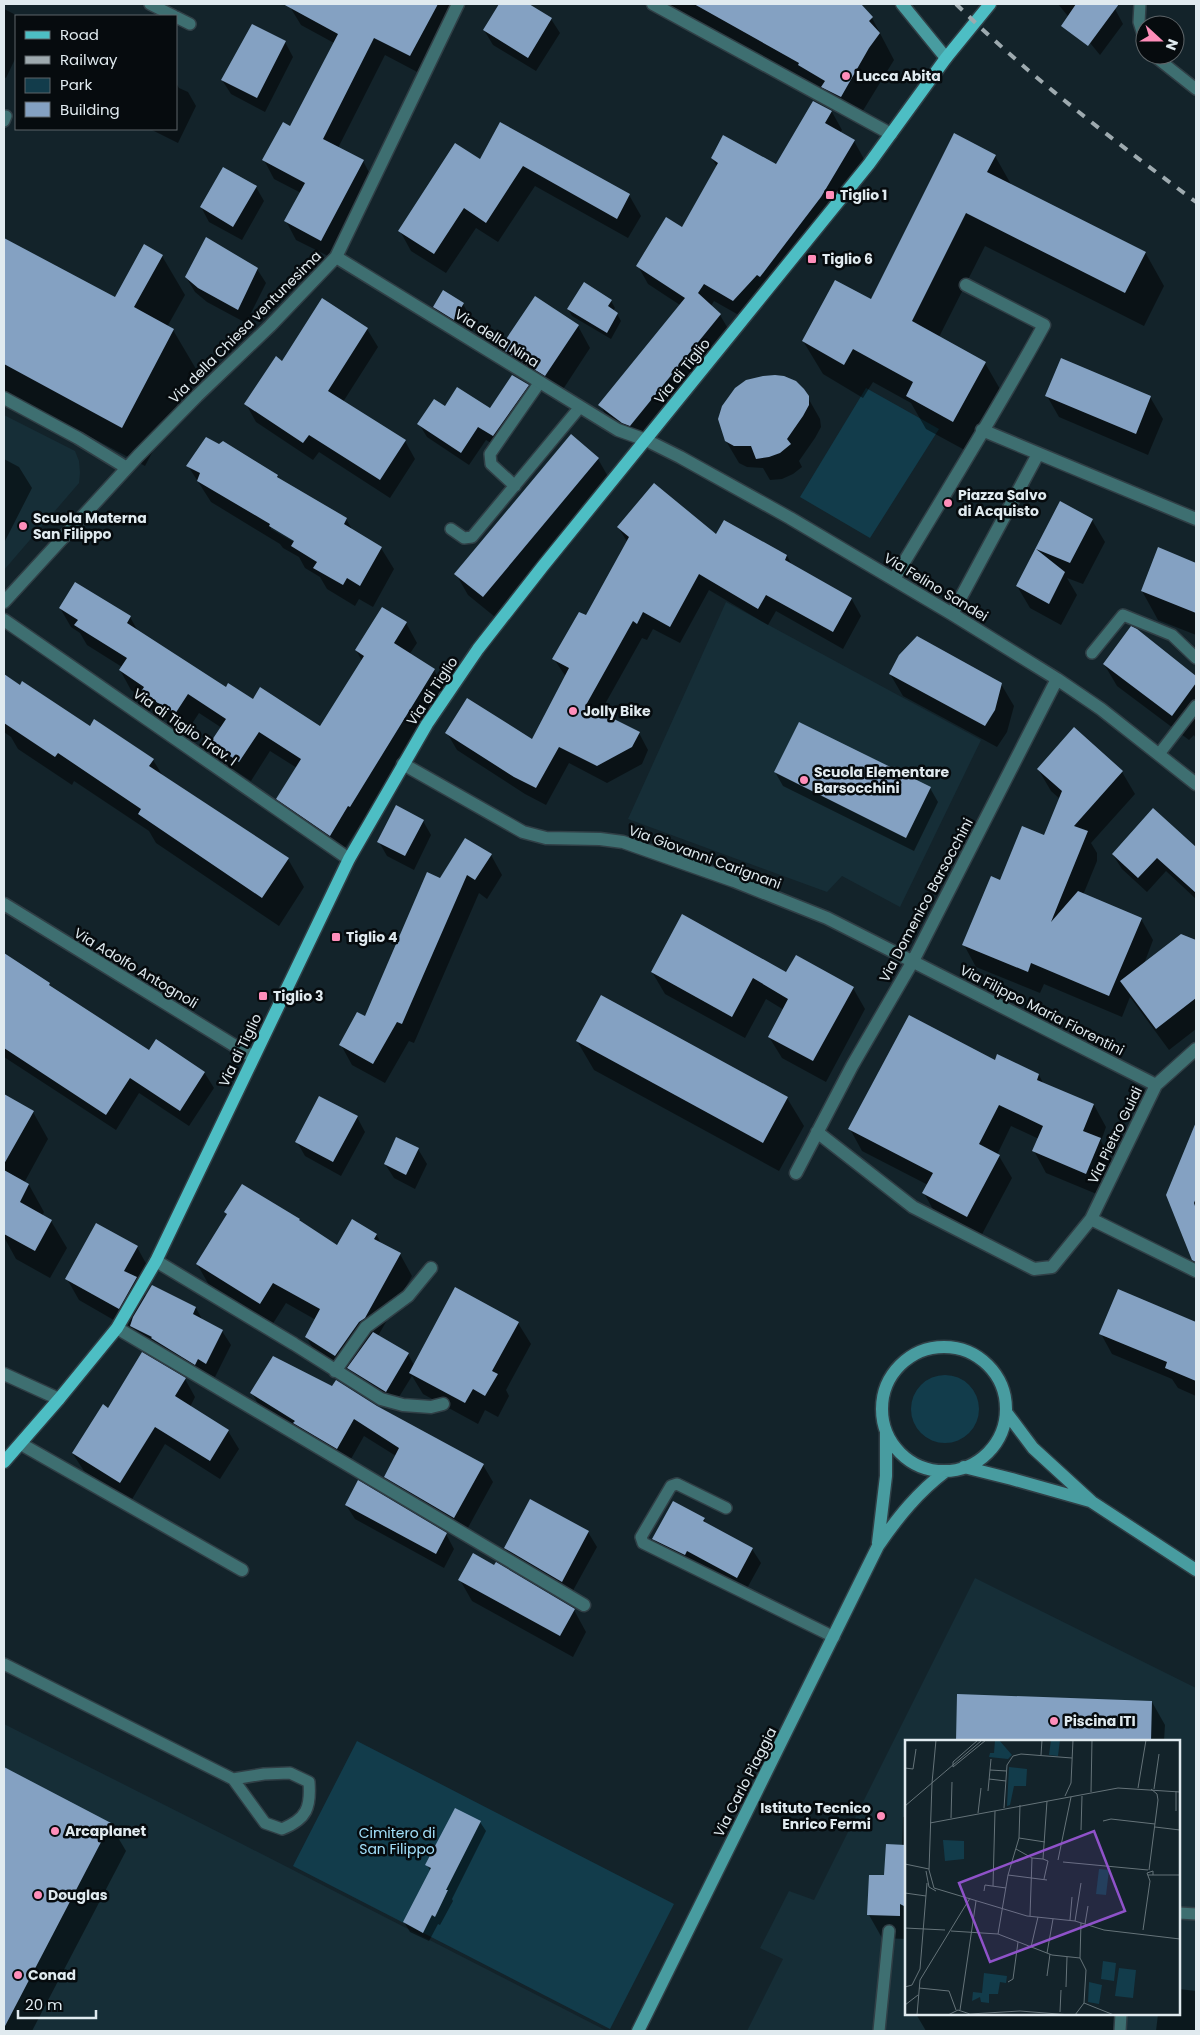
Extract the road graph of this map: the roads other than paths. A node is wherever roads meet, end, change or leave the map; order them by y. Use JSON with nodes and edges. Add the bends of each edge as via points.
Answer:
{"nodes":[{"id":1,"x":150,"y":4,"type":"edge"},
{"id":2,"x":458,"y":4,"type":"edge"},
{"id":3,"x":653,"y":4,"type":"edge"},
{"id":4,"x":902,"y":4,"type":"edge"},
{"id":5,"x":990,"y":4,"type":"edge"},
{"id":6,"x":171,"y":15,"type":"edge"},
{"id":7,"x":178,"y":18,"type":"edge"},
{"id":8,"x":190,"y":24,"type":"dead end"},
{"id":9,"x":946,"y":58,"type":"junction"},
{"id":10,"x":1166,"y":65,"type":"edge"},
{"id":11,"x":1196,"y":89,"type":"edge"},
{"id":12,"x":891,"y":134,"type":"junction"},
{"id":13,"x":336,"y":257,"type":"junction"},
{"id":14,"x":966,"y":285,"type":"dead end"},
{"id":15,"x":540,"y":382,"type":"junction"},
{"id":16,"x":4,"y":398,"type":"edge"},
{"id":17,"x":580,"y":407,"type":"junction"},
{"id":18,"x":982,"y":430,"type":"junction"},
{"id":19,"x":646,"y":440,"type":"junction"},
{"id":20,"x":1038,"y":454,"type":"junction"},
{"id":21,"x":127,"y":468,"type":"junction"},
{"id":22,"x":515,"y":486,"type":"junction"},
{"id":23,"x":1196,"y":519,"type":"edge"},
{"id":24,"x":451,"y":529,"type":"dead end"},
{"id":25,"x":894,"y":580,"type":"junction"},
{"id":26,"x":4,"y":602,"type":"edge"},
{"id":27,"x":952,"y":614,"type":"junction"},
{"id":28,"x":4,"y":620,"type":"edge"},
{"id":29,"x":1092,"y":653,"type":"dead end"},
{"id":30,"x":1196,"y":658,"type":"edge"},
{"id":31,"x":1057,"y":679,"type":"junction"},
{"id":32,"x":1196,"y":706,"type":"edge"},
{"id":33,"x":1159,"y":754,"type":"junction"},
{"id":34,"x":403,"y":764,"type":"junction"},
{"id":35,"x":1196,"y":784,"type":"edge"},
{"id":36,"x":349,"y":859,"type":"junction"},
{"id":37,"x":4,"y":904,"type":"edge"},
{"id":38,"x":913,"y":961,"type":"junction"},
{"id":39,"x":1196,"y":1050,"type":"edge"},
{"id":40,"x":253,"y":1057,"type":"junction"},
{"id":41,"x":1156,"y":1085,"type":"junction"},
{"id":42,"x":817,"y":1132,"type":"junction"},
{"id":43,"x":796,"y":1173,"type":"dead end"},
{"id":44,"x":1091,"y":1219,"type":"junction"},
{"id":45,"x":156,"y":1261,"type":"junction"},
{"id":46,"x":431,"y":1268,"type":"dead end"},
{"id":47,"x":1196,"y":1272,"type":"edge"},
{"id":48,"x":117,"y":1328,"type":"junction"},
{"id":49,"x":335,"y":1371,"type":"junction"},
{"id":50,"x":4,"y":1374,"type":"edge"},
{"id":51,"x":59,"y":1399,"type":"junction"},
{"id":52,"x":443,"y":1404,"type":"dead end"},
{"id":53,"x":1006,"y":1412,"type":"junction"},
{"id":54,"x":886,"y":1431,"type":"junction"},
{"id":55,"x":20,"y":1444,"type":"junction"},
{"id":56,"x":4,"y":1462,"type":"edge"},
{"id":57,"x":964,"y":1468,"type":"junction"},
{"id":58,"x":946,"y":1471,"type":"junction"},
{"id":59,"x":1092,"y":1502,"type":"junction"},
{"id":60,"x":726,"y":1508,"type":"dead end"},
{"id":61,"x":878,"y":1546,"type":"junction"},
{"id":62,"x":242,"y":1570,"type":"dead end"},
{"id":63,"x":1196,"y":1570,"type":"edge"},
{"id":64,"x":584,"y":1605,"type":"dead end"},
{"id":65,"x":834,"y":1637,"type":"junction"},
{"id":66,"x":4,"y":1664,"type":"edge"},
{"id":67,"x":233,"y":1779,"type":"junction"},
{"id":68,"x":1180,"y":1913,"type":"edge"},
{"id":69,"x":1196,"y":1914,"type":"edge"},
{"id":70,"x":889,"y":1931,"type":"dead end"},
{"id":71,"x":1121,"y":2015,"type":"edge"},
{"id":72,"x":638,"y":2031,"type":"edge"},
{"id":73,"x":879,"y":2031,"type":"edge"},
{"id":74,"x":1120,"y":2031,"type":"edge"}],
"edges":[{"from":1,"to":6,"type":"lane"},
{"from":2,"to":13,"type":"street","name":"Via della Chiesa ventunesima"},
{"from":3,"to":12,"type":"street"},
{"from":4,"to":9,"type":"street"},
{"from":5,"to":9,"type":"main road","name":"Via di Tiglio"},
{"from":7,"to":8,"type":"lane"},
{"from":9,"to":12,"type":"main road","name":"Via di Tiglio"},
{"from":10,"to":11,"type":"lane"},
{"from":12,"to":19,"type":"main road","name":"Via di Tiglio"},
{"from":13,"to":15,"type":"street","name":"Via della Nina"},
{"from":13,"to":21,"type":"street","name":"Via della Chiesa ventunesima"},
{"from":14,"to":18,"type":"street","via":[[1044,325],[1005,396]]},
{"from":15,"to":17,"type":"street","name":"Via della Nina"},
{"from":15,"to":22,"type":"lane","via":[[490,454],[491,464]]},
{"from":16,"to":21,"type":"street"},
{"from":17,"to":19,"type":"street","name":"Via della Nina","via":[[618,430]]},
{"from":17,"to":22,"type":"lane"},
{"from":18,"to":20,"type":"street"},
{"from":18,"to":25,"type":"street"},
{"from":19,"to":25,"type":"street","name":"Via Felino Sandei","via":[[790,518]]},
{"from":19,"to":34,"type":"main road","name":"Via di Tiglio","via":[[478,649]]},
{"from":20,"to":23,"type":"street"},
{"from":20,"to":27,"type":"street"},
{"from":21,"to":26,"type":"street","name":"Via della Chiesa ventunesima"},
{"from":22,"to":24,"type":"lane","via":[[472,537],[464,538]]},
{"from":25,"to":27,"type":"street","name":"Via Felino Sandei"},
{"from":27,"to":31,"type":"street","name":"Via Felino Sandei"},
{"from":28,"to":36,"type":"street","name":"Via di Tiglio Trav. I"},
{"from":29,"to":30,"type":"lane","via":[[1123,615],[1172,635]]},
{"from":31,"to":33,"type":"street","name":"Via Felino Sandei"},
{"from":31,"to":38,"type":"street","name":"Via Domenico Barsocchini"},
{"from":32,"to":33,"type":"lane"},
{"from":33,"to":35,"type":"street","name":"Via Felino Sandei"},
{"from":34,"to":36,"type":"main road","name":"Via di Tiglio"},
{"from":34,"to":38,"type":"street","name":"Via Giovanni Carignani","via":[[523,832],[546,838],[623,842],[827,918]]},
{"from":36,"to":40,"type":"main road","name":"Via di Tiglio"},
{"from":37,"to":40,"type":"street","name":"Via Adolfo Antognoli"},
{"from":38,"to":41,"type":"street","name":"Via Filippo Maria Fiorentini"},
{"from":38,"to":42,"type":"street","name":"Via Domenico Barsocchini"},
{"from":39,"to":41,"type":"street","name":"Via Pietro Guidi"},
{"from":40,"to":45,"type":"main road","name":"Via di Tiglio"},
{"from":41,"to":44,"type":"street","name":"Via Pietro Guidi"},
{"from":42,"to":43,"type":"street","name":"Via Domenico Barsocchini"},
{"from":42,"to":44,"type":"street","via":[[913,1207],[1034,1269],[1052,1268]]},
{"from":44,"to":47,"type":"street"},
{"from":45,"to":48,"type":"main road","name":"Via di Tiglio"},
{"from":45,"to":49,"type":"street"},
{"from":46,"to":49,"type":"street","via":[[408,1296],[366,1327]]},
{"from":48,"to":51,"type":"main road","name":"Via di Tiglio"},
{"from":48,"to":64,"type":"street"},
{"from":49,"to":52,"type":"street","via":[[381,1400],[402,1406]]},
{"from":50,"to":51,"type":"street"},
{"from":51,"to":55,"type":"main road","name":"Via di Tiglio"},
{"from":53,"to":54,"type":"street","via":[[1000,1381],[987,1364],[960,1349],[934,1348],[910,1357],[889,1380],[883,1400]]},
{"from":53,"to":57,"type":"street","via":[[994,1446]]},
{"from":53,"to":59,"type":"street","via":[[1033,1448]]},
{"from":54,"to":58,"type":"street","via":[[896,1449],[911,1462],[928,1469]]},
{"from":54,"to":61,"type":"street","name":"Via Carlo Piaggia","via":[[886,1476]]},
{"from":55,"to":56,"type":"main road","name":"Via di Tiglio"},
{"from":55,"to":62,"type":"street"},
{"from":57,"to":58,"type":"street"},
{"from":57,"to":59,"type":"street"},
{"from":58,"to":61,"type":"street","name":"Via Carlo Piaggia","via":[[908,1506]]},
{"from":59,"to":63,"type":"street"},
{"from":60,"to":65,"type":"lane","via":[[678,1484],[671,1486],[641,1538],[643,1543]]},
{"from":61,"to":65,"type":"street","name":"Via Carlo Piaggia"},
{"from":65,"to":72,"type":"street","name":"Via Carlo Piaggia"},
{"from":66,"to":67,"type":"lane"},
{"from":67,"to":67,"type":"lane","via":[[265,1823],[282,1829],[305,1814],[310,1800],[309,1782],[290,1773]]},
{"from":68,"to":69,"type":"lane"},
{"from":70,"to":73,"type":"lane"},
{"from":71,"to":74,"type":"lane"}]}
